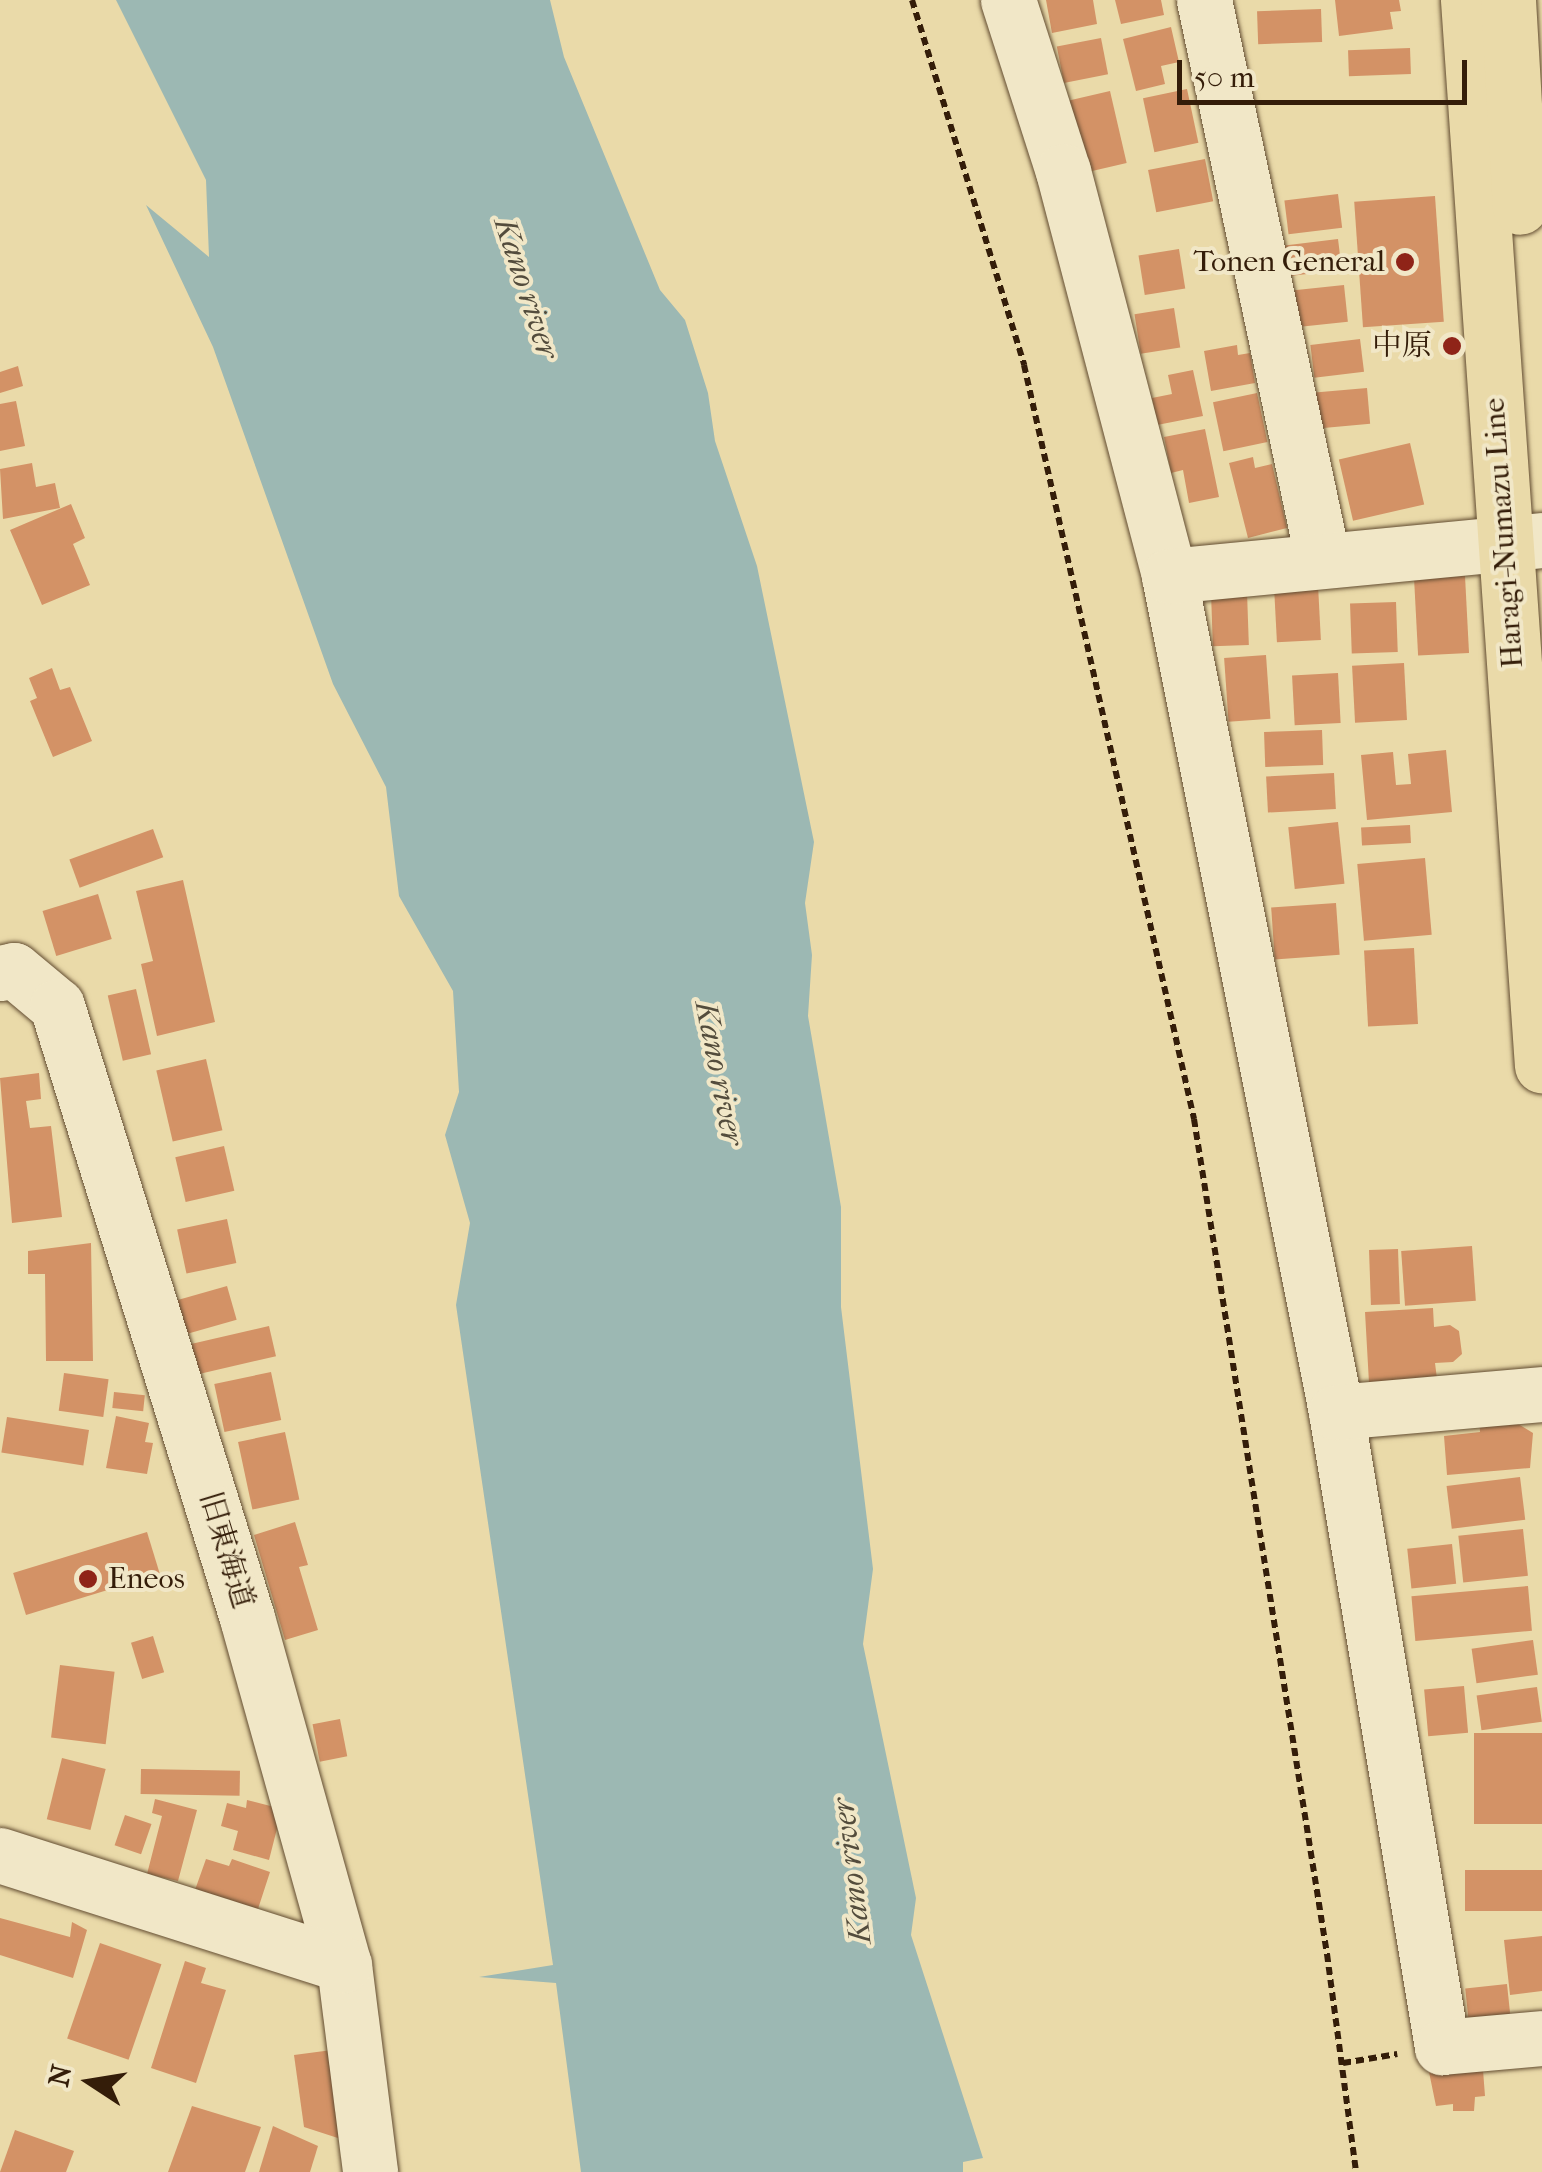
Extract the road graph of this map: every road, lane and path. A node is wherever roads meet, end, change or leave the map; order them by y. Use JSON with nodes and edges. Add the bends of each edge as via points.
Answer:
{"nodes":[{"id":1,"x":912,"y":0,"type":"edge"},
{"id":2,"x":1008,"y":0,"type":"edge"},
{"id":3,"x":1204,"y":0,"type":"edge"},
{"id":4,"x":1468,"y":0,"type":"edge"},
{"id":5,"x":1508,"y":0,"type":"edge"},
{"id":6,"x":1532,"y":552,"type":"edge"},
{"id":7,"x":1322,"y":562,"type":"junction"},
{"id":8,"x":1169,"y":576,"type":"junction"},
{"id":9,"x":0,"y":973,"type":"edge"},
{"id":10,"x":1542,"y":1065,"type":"edge"},
{"id":11,"x":1542,"y":1394,"type":"edge"},
{"id":12,"x":1336,"y":1412,"type":"junction"},
{"id":13,"x":0,"y":1856,"type":"edge"},
{"id":14,"x":344,"y":1966,"type":"junction"},
{"id":15,"x":1542,"y":2038,"type":"edge"},
{"id":16,"x":370,"y":2172,"type":"edge"},
{"id":17,"x":1356,"y":2172,"type":"edge"}],
"edges":[{"from":1,"to":17,"type":"path","via":[[1024,364],[1194,1119],[1328,1954]]},
{"from":2,"to":8,"type":"street","via":[[1063,171]]},
{"from":3,"to":7,"type":"street"},
{"from":4,"to":6,"type":"main road","name":"Haragi-Numazu Line"},
{"from":5,"to":6,"type":"main road"},
{"from":6,"to":7,"type":"street"},
{"from":6,"to":10,"type":"main road","name":"Haragi-Numazu Line"},
{"from":7,"to":8,"type":"street"},
{"from":8,"to":12,"type":"street"},
{"from":9,"to":14,"type":"street","name":"旧東海道","via":[[14,970],[57,1006],[246,1618]]},
{"from":11,"to":12,"type":"street"},
{"from":12,"to":15,"type":"street","via":[[1442,2046]]},
{"from":13,"to":14,"type":"street"},
{"from":14,"to":16,"type":"street","name":"旧東海道"}]}
